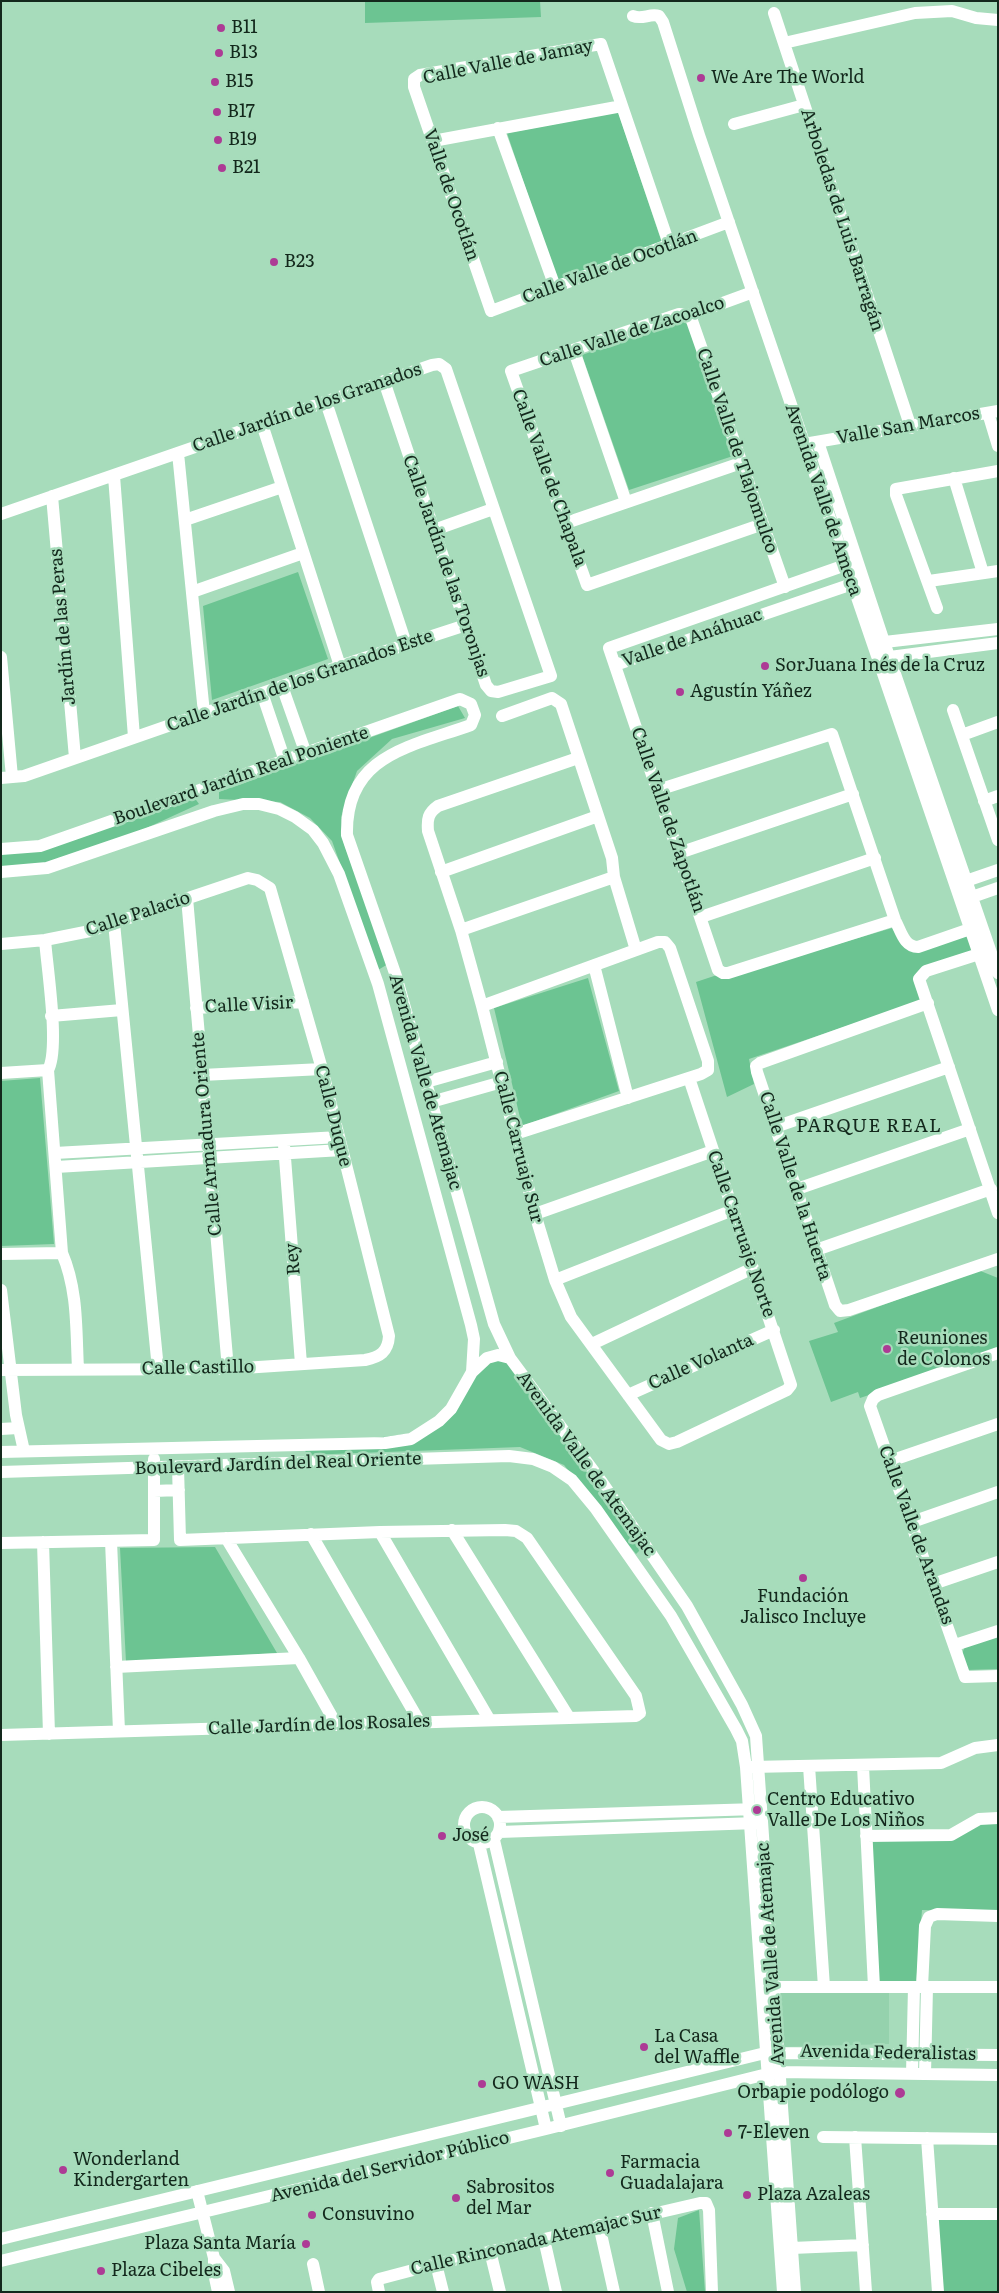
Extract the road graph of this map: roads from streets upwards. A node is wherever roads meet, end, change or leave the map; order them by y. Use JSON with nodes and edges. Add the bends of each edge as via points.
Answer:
{"nodes":[{"id":1,"x":774,"y":13,"type":"dead end"},
{"id":2,"x":633,"y":16,"type":"dead end"},
{"id":3,"x":998,"y":20,"type":"edge"},
{"id":4,"x":784,"y":43,"type":"junction"},
{"id":5,"x":414,"y":79,"type":"joint"},
{"id":6,"x":804,"y":105,"type":"junction"},
{"id":7,"x":622,"y":106,"type":"junction"},
{"id":8,"x":734,"y":124,"type":"dead end"},
{"id":9,"x":498,"y":128,"type":"junction"},
{"id":10,"x":433,"y":141,"type":"junction"},
{"id":11,"x":728,"y":222,"type":"junction"},
{"id":12,"x":669,"y":244,"type":"junction"},
{"id":13,"x":555,"y":287,"type":"junction"},
{"id":14,"x":753,"y":292,"type":"junction"},
{"id":15,"x":490,"y":311,"type":"joint"},
{"id":16,"x":690,"y":315,"type":"junction"},
{"id":17,"x":574,"y":351,"type":"junction"},
{"id":18,"x":511,"y":371,"type":"joint"},
{"id":19,"x":384,"y":381,"type":"junction"},
{"id":20,"x":326,"y":402,"type":"junction"},
{"id":21,"x":993,"y":412,"type":"edge"},
{"id":22,"x":262,"y":424,"type":"junction"},
{"id":23,"x":911,"y":427,"type":"junction"},
{"id":24,"x":818,"y":442,"type":"junction"},
{"id":25,"x":804,"y":444,"type":"junction"},
{"id":26,"x":998,"y":446,"type":"edge"},
{"id":27,"x":178,"y":453,"type":"junction"},
{"id":28,"x":741,"y":462,"type":"junction"},
{"id":29,"x":998,"y":471,"type":"edge"},
{"id":30,"x":114,"y":476,"type":"junction"},
{"id":31,"x":954,"y":478,"type":"junction"},
{"id":32,"x":282,"y":487,"type":"junction"},
{"id":33,"x":52,"y":496,"type":"junction"},
{"id":34,"x":626,"y":502,"type":"junction"},
{"id":35,"x":494,"y":509,"type":"junction"},
{"id":36,"x":1,"y":514,"type":"edge"},
{"id":37,"x":185,"y":520,"type":"junction"},
{"id":38,"x":566,"y":523,"type":"junction"},
{"id":39,"x":763,"y":524,"type":"junction"},
{"id":40,"x":434,"y":530,"type":"junction"},
{"id":41,"x":304,"y":553,"type":"junction"},
{"id":42,"x":851,"y":564,"type":"junction"},
{"id":43,"x":998,"y":571,"type":"edge"},
{"id":44,"x":983,"y":573,"type":"junction"},
{"id":45,"x":929,"y":581,"type":"junction"},
{"id":46,"x":858,"y":582,"type":"junction"},
{"id":47,"x":785,"y":587,"type":"junction"},
{"id":48,"x":192,"y":592,"type":"junction"},
{"id":49,"x":937,"y":608,"type":"dead end"},
{"id":50,"x":466,"y":625,"type":"junction"},
{"id":51,"x":998,"y":629,"type":"edge"},
{"id":52,"x":981,"y":631,"type":"junction"},
{"id":53,"x":878,"y":643,"type":"junction"},
{"id":54,"x":998,"y":643,"type":"edge"},
{"id":55,"x":406,"y":644,"type":"junction"},
{"id":56,"x":983,"y":645,"type":"junction"},
{"id":57,"x":1,"y":657,"type":"edge"},
{"id":58,"x":883,"y":658,"type":"junction"},
{"id":59,"x":614,"y":665,"type":"junction"},
{"id":60,"x":340,"y":666,"type":"junction"},
{"id":61,"x":551,"y":676,"type":"joint"},
{"id":62,"x":282,"y":686,"type":"junction"},
{"id":63,"x":262,"y":693,"type":"junction"},
{"id":64,"x":474,"y":709,"type":"joint"},
{"id":65,"x":953,"y":710,"type":"dead end"},
{"id":66,"x":204,"y":713,"type":"junction"},
{"id":67,"x":502,"y":716,"type":"dead end"},
{"id":68,"x":998,"y":722,"type":"edge"},
{"id":69,"x":962,"y":735,"type":"junction"},
{"id":70,"x":300,"y":736,"type":"junction"},
{"id":71,"x":134,"y":738,"type":"junction"},
{"id":72,"x":278,"y":742,"type":"junction"},
{"id":73,"x":306,"y":754,"type":"junction"},
{"id":74,"x":75,"y":758,"type":"junction"},
{"id":75,"x":578,"y":758,"type":"junction"},
{"id":76,"x":285,"y":761,"type":"junction"},
{"id":77,"x":7,"y":777,"type":"edge"},
{"id":78,"x":206,"y":789,"type":"junction"},
{"id":79,"x":658,"y":790,"type":"junction"},
{"id":80,"x":853,"y":794,"type":"junction"},
{"id":81,"x":998,"y":796,"type":"edge"},
{"id":82,"x":984,"y":800,"type":"junction"},
{"id":83,"x":214,"y":811,"type":"junction"},
{"id":84,"x":598,"y":816,"type":"junction"},
{"id":85,"x":295,"y":817,"type":"joint"},
{"id":86,"x":998,"y":840,"type":"edge"},
{"id":87,"x":1,"y":849,"type":"edge"},
{"id":88,"x":680,"y":853,"type":"junction"},
{"id":89,"x":875,"y":858,"type":"junction"},
{"id":90,"x":998,"y":870,"type":"edge"},
{"id":91,"x":1,"y":872,"type":"edge"},
{"id":92,"x":441,"y":872,"type":"junction"},
{"id":93,"x":614,"y":877,"type":"junction"},
{"id":94,"x":966,"y":881,"type":"junction"},
{"id":95,"x":270,"y":888,"type":"joint"},
{"id":96,"x":998,"y":888,"type":"edge"},
{"id":97,"x":972,"y":897,"type":"junction"},
{"id":98,"x":186,"y":898,"type":"junction"},
{"id":99,"x":701,"y":917,"type":"junction"},
{"id":100,"x":895,"y":920,"type":"junction"},
{"id":101,"x":114,"y":923,"type":"junction"},
{"id":102,"x":970,"y":929,"type":"junction"},
{"id":103,"x":461,"y":930,"type":"junction"},
{"id":104,"x":45,"y":940,"type":"junction"},
{"id":105,"x":1,"y":944,"type":"edge"},
{"id":106,"x":636,"y":950,"type":"junction"},
{"id":107,"x":978,"y":954,"type":"junction"},
{"id":108,"x":594,"y":965,"type":"junction"},
{"id":109,"x":998,"y":973,"type":"edge"},
{"id":110,"x":396,"y":976,"type":"junction"},
{"id":111,"x":378,"y":984,"type":"junction"},
{"id":112,"x":303,"y":1002,"type":"junction"},
{"id":113,"x":928,"y":1003,"type":"junction"},
{"id":114,"x":482,"y":1006,"type":"junction"},
{"id":115,"x":196,"y":1008,"type":"junction"},
{"id":116,"x":122,"y":1010,"type":"junction"},
{"id":117,"x":998,"y":1010,"type":"edge"},
{"id":118,"x":51,"y":1016,"type":"junction"},
{"id":119,"x":497,"y":1062,"type":"junction"},
{"id":120,"x":949,"y":1067,"type":"junction"},
{"id":121,"x":322,"y":1069,"type":"junction"},
{"id":122,"x":48,"y":1070,"type":"junction"},
{"id":123,"x":1,"y":1073,"type":"edge"},
{"id":124,"x":455,"y":1074,"type":"junction"},
{"id":125,"x":202,"y":1075,"type":"junction"},
{"id":126,"x":689,"y":1078,"type":"junction"},
{"id":127,"x":426,"y":1082,"type":"junction"},
{"id":128,"x":502,"y":1082,"type":"junction"},
{"id":129,"x":460,"y":1093,"type":"junction"},
{"id":130,"x":628,"y":1098,"type":"junction"},
{"id":131,"x":431,"y":1102,"type":"junction"},
{"id":132,"x":776,"y":1127,"type":"junction"},
{"id":133,"x":970,"y":1129,"type":"junction"},
{"id":134,"x":515,"y":1134,"type":"junction"},
{"id":135,"x":339,"y":1137,"type":"junction"},
{"id":136,"x":285,"y":1140,"type":"junction"},
{"id":137,"x":208,"y":1144,"type":"junction"},
{"id":138,"x":136,"y":1148,"type":"junction"},
{"id":139,"x":342,"y":1150,"type":"junction"},
{"id":140,"x":713,"y":1151,"type":"junction"},
{"id":141,"x":55,"y":1153,"type":"junction"},
{"id":142,"x":284,"y":1153,"type":"junction"},
{"id":143,"x":209,"y":1158,"type":"junction"},
{"id":144,"x":137,"y":1162,"type":"junction"},
{"id":145,"x":56,"y":1166,"type":"junction"},
{"id":146,"x":797,"y":1189,"type":"junction"},
{"id":147,"x":991,"y":1189,"type":"junction"},
{"id":148,"x":733,"y":1210,"type":"junction"},
{"id":149,"x":998,"y":1213,"type":"edge"},
{"id":150,"x":535,"y":1214,"type":"junction"},
{"id":151,"x":816,"y":1250,"type":"junction"},
{"id":152,"x":62,"y":1253,"type":"junction"},
{"id":153,"x":1,"y":1254,"type":"edge"},
{"id":154,"x":998,"y":1258,"type":"edge"},
{"id":155,"x":753,"y":1268,"type":"junction"},
{"id":156,"x":480,"y":1279,"type":"junction"},
{"id":157,"x":556,"y":1280,"type":"junction"},
{"id":158,"x":459,"y":1284,"type":"junction"},
{"id":159,"x":1,"y":1290,"type":"edge"},
{"id":160,"x":774,"y":1330,"type":"junction"},
{"id":161,"x":592,"y":1344,"type":"junction"},
{"id":162,"x":388,"y":1345,"type":"joint"},
{"id":163,"x":998,"y":1353,"type":"edge"},
{"id":164,"x":510,"y":1358,"type":"junction"},
{"id":165,"x":301,"y":1364,"type":"junction"},
{"id":166,"x":6,"y":1369,"type":"edge"},
{"id":167,"x":78,"y":1369,"type":"junction"},
{"id":168,"x":158,"y":1369,"type":"junction"},
{"id":169,"x":228,"y":1370,"type":"junction"},
{"id":170,"x":472,"y":1372,"type":"junction"},
{"id":171,"x":628,"y":1395,"type":"junction"},
{"id":172,"x":998,"y":1424,"type":"edge"},
{"id":173,"x":18,"y":1428,"type":"junction"},
{"id":174,"x":1,"y":1429,"type":"edge"},
{"id":175,"x":677,"y":1442,"type":"joint"},
{"id":176,"x":302,"y":1446,"type":"junction"},
{"id":177,"x":154,"y":1449,"type":"junction"},
{"id":178,"x":24,"y":1451,"type":"junction"},
{"id":179,"x":1,"y":1452,"type":"edge"},
{"id":180,"x":890,"y":1461,"type":"junction"},
{"id":181,"x":302,"y":1463,"type":"junction"},
{"id":182,"x":178,"y":1467,"type":"junction"},
{"id":183,"x":553,"y":1467,"type":"joint"},
{"id":184,"x":154,"y":1468,"type":"junction"},
{"id":185,"x":1,"y":1472,"type":"edge"},
{"id":186,"x":179,"y":1490,"type":"junction"},
{"id":187,"x":154,"y":1492,"type":"junction"},
{"id":188,"x":998,"y":1492,"type":"edge"},
{"id":189,"x":912,"y":1522,"type":"junction"},
{"id":190,"x":452,"y":1530,"type":"junction"},
{"id":191,"x":380,"y":1532,"type":"junction"},
{"id":192,"x":311,"y":1534,"type":"junction"},
{"id":193,"x":226,"y":1538,"type":"junction"},
{"id":194,"x":111,"y":1541,"type":"junction"},
{"id":195,"x":43,"y":1542,"type":"junction"},
{"id":196,"x":1,"y":1543,"type":"edge"},
{"id":197,"x":653,"y":1556,"type":"junction"},
{"id":198,"x":998,"y":1562,"type":"edge"},
{"id":199,"x":637,"y":1567,"type":"junction"},
{"id":200,"x":933,"y":1584,"type":"junction"},
{"id":201,"x":998,"y":1631,"type":"edge"},
{"id":202,"x":955,"y":1645,"type":"junction"},
{"id":203,"x":300,"y":1658,"type":"junction"},
{"id":204,"x":116,"y":1667,"type":"junction"},
{"id":205,"x":998,"y":1676,"type":"edge"},
{"id":206,"x":738,"y":1697,"type":"junction"},
{"id":207,"x":723,"y":1706,"type":"junction"},
{"id":208,"x":568,"y":1716,"type":"junction"},
{"id":209,"x":489,"y":1719,"type":"junction"},
{"id":210,"x":419,"y":1721,"type":"junction"},
{"id":211,"x":336,"y":1724,"type":"junction"},
{"id":212,"x":119,"y":1731,"type":"junction"},
{"id":213,"x":49,"y":1734,"type":"junction"},
{"id":214,"x":1,"y":1735,"type":"edge"},
{"id":215,"x":998,"y":1745,"type":"edge"},
{"id":216,"x":809,"y":1766,"type":"junction"},
{"id":217,"x":863,"y":1766,"type":"junction"},
{"id":218,"x":760,"y":1767,"type":"junction"},
{"id":219,"x":746,"y":1768,"type":"junction"},
{"id":220,"x":755,"y":1809,"type":"junction"},
{"id":221,"x":498,"y":1816,"type":"junction"},
{"id":222,"x":998,"y":1818,"type":"edge"},
{"id":223,"x":756,"y":1824,"type":"junction"},
{"id":224,"x":497,"y":1836,"type":"junction"},
{"id":225,"x":866,"y":1836,"type":"junction"},
{"id":226,"x":479,"y":1844,"type":"junction"},
{"id":227,"x":998,"y":1916,"type":"edge"},
{"id":228,"x":773,"y":1987,"type":"junction"},
{"id":229,"x":824,"y":1987,"type":"junction"},
{"id":230,"x":874,"y":1987,"type":"junction"},
{"id":231,"x":921,"y":1987,"type":"junction"},
{"id":232,"x":998,"y":1987,"type":"edge"},
{"id":233,"x":771,"y":2053,"type":"junction"},
{"id":234,"x":912,"y":2054,"type":"junction"},
{"id":235,"x":926,"y":2054,"type":"junction"},
{"id":236,"x":998,"y":2055,"type":"edge"},
{"id":237,"x":773,"y":2073,"type":"junction"},
{"id":238,"x":912,"y":2074,"type":"junction"},
{"id":239,"x":925,"y":2074,"type":"junction"},
{"id":240,"x":998,"y":2075,"type":"edge"},
{"id":241,"x":556,"y":2105,"type":"junction"},
{"id":242,"x":542,"y":2109,"type":"junction"},
{"id":243,"x":561,"y":2126,"type":"junction"},
{"id":244,"x":546,"y":2129,"type":"junction"},
{"id":245,"x":823,"y":2137,"type":"dead end"},
{"id":246,"x":855,"y":2138,"type":"junction"},
{"id":247,"x":927,"y":2138,"type":"junction"},
{"id":248,"x":998,"y":2139,"type":"edge"},
{"id":249,"x":197,"y":2191,"type":"junction"},
{"id":250,"x":203,"y":2212,"type":"junction"},
{"id":251,"x":652,"y":2213,"type":"junction"},
{"id":252,"x":932,"y":2214,"type":"junction"},
{"id":253,"x":998,"y":2214,"type":"edge"},
{"id":254,"x":599,"y":2225,"type":"junction"},
{"id":255,"x":1,"y":2238,"type":"edge"},
{"id":256,"x":544,"y":2239,"type":"junction"},
{"id":257,"x":863,"y":2245,"type":"junction"},
{"id":258,"x":792,"y":2248,"type":"junction"},
{"id":259,"x":490,"y":2251,"type":"junction"},
{"id":260,"x":214,"y":2258,"type":"junction"},
{"id":261,"x":1,"y":2261,"type":"edge"},
{"id":262,"x":313,"y":2264,"type":"dead end"},
{"id":263,"x":436,"y":2264,"type":"junction"},
{"id":264,"x":316,"y":2291,"type":"edge"},
{"id":265,"x":218,"y":2292,"type":"edge"},
{"id":266,"x":229,"y":2292,"type":"edge"},
{"id":267,"x":379,"y":2292,"type":"edge"},
{"id":268,"x":443,"y":2292,"type":"edge"},
{"id":269,"x":500,"y":2292,"type":"edge"},
{"id":270,"x":556,"y":2292,"type":"edge"},
{"id":271,"x":614,"y":2292,"type":"edge"},
{"id":272,"x":668,"y":2292,"type":"edge"},
{"id":273,"x":712,"y":2292,"type":"edge"},
{"id":274,"x":783,"y":2292,"type":"edge"},
{"id":275,"x":795,"y":2292,"type":"edge"},
{"id":276,"x":866,"y":2292,"type":"edge"},
{"id":277,"x":938,"y":2292,"type":"edge"}],
"edges":[{"from":1,"to":4,"type":"street","name":"Arboledas de Luis Barragán"},
{"from":2,"to":11,"type":"street","name":"Avenida Valle de Ameca","via":[[653,14],[663,22]]},
{"from":3,"to":4,"type":"street","via":[[952,11],[916,13]]},
{"from":4,"to":6,"type":"street","name":"Arboledas de Luis Barragán"},
{"from":5,"to":7,"type":"street","name":"Calle Valle de Jamay","via":[[420,75],[601,44]]},
{"from":5,"to":10,"type":"street","name":"Valle de Ocotlán"},
{"from":6,"to":8,"type":"street"},
{"from":6,"to":23,"type":"street","name":"Arboledas de Luis Barragán"},
{"from":7,"to":9,"type":"street"},
{"from":7,"to":12,"type":"street"},
{"from":9,"to":10,"type":"street"},
{"from":9,"to":13,"type":"street"},
{"from":10,"to":15,"type":"street","name":"Valle de Ocotlán"},
{"from":11,"to":12,"type":"street","name":"Calle Valle de Ocotlán"},
{"from":11,"to":14,"type":"street","name":"Avenida Valle de Ameca"},
{"from":12,"to":13,"type":"street","name":"Calle Valle de Ocotlán"},
{"from":13,"to":15,"type":"street","name":"Calle Valle de Ocotlán"},
{"from":14,"to":16,"type":"street","name":"Calle Valle de Zacoalco"},
{"from":14,"to":25,"type":"street","name":"Avenida Valle de Ameca"},
{"from":16,"to":17,"type":"street","name":"Calle Valle de Zacoalco","via":[[680,314]]},
{"from":16,"to":28,"type":"street","name":"Calle Valle de Tlajomulco"},
{"from":17,"to":18,"type":"street","name":"Calle Valle de Zacoalco"},
{"from":17,"to":34,"type":"street"},
{"from":18,"to":38,"type":"street","name":"Calle Valle de Chapala"},
{"from":19,"to":20,"type":"street","name":"Calle Jardín de los Granados"},
{"from":19,"to":35,"type":"street","name":"Calle Jardín de los Granados","via":[[432,364],[446,369]]},
{"from":19,"to":40,"type":"street","name":"Calle Jardín de las Toronjas"},
{"from":20,"to":22,"type":"street","name":"Calle Jardín de los Granados"},
{"from":20,"to":55,"type":"street"},
{"from":21,"to":23,"type":"street","name":"Valle San Marcos"},
{"from":21,"to":26,"type":"street"},
{"from":22,"to":27,"type":"street","name":"Calle Jardín de los Granados"},
{"from":22,"to":32,"type":"street"},
{"from":23,"to":24,"type":"street","name":"Valle San Marcos"},
{"from":24,"to":25,"type":"street","name":"Valle San Marcos"},
{"from":24,"to":42,"type":"street"},
{"from":25,"to":42,"type":"street","name":"Avenida Valle de Ameca"},
{"from":27,"to":30,"type":"street","name":"Calle Jardín de los Granados"},
{"from":27,"to":37,"type":"street"},
{"from":28,"to":34,"type":"street"},
{"from":28,"to":39,"type":"street","name":"Calle Valle de Tlajomulco"},
{"from":29,"to":31,"type":"street"},
{"from":30,"to":33,"type":"street","name":"Calle Jardín de los Granados"},
{"from":30,"to":71,"type":"street"},
{"from":31,"to":44,"type":"street"},
{"from":31,"to":45,"type":"street","via":[[896,489]]},
{"from":32,"to":37,"type":"street"},
{"from":32,"to":41,"type":"street"},
{"from":33,"to":36,"type":"street","name":"Calle Jardín de los Granados"},
{"from":33,"to":74,"type":"street","name":"Jardín de las Peras"},
{"from":34,"to":38,"type":"street"},
{"from":35,"to":40,"type":"street"},
{"from":35,"to":61,"type":"street","name":"Calle Jardín de los Granados"},
{"from":37,"to":48,"type":"street"},
{"from":38,"to":39,"type":"street","name":"Calle Valle de Chapala","via":[[587,585]]},
{"from":39,"to":47,"type":"street","name":"Calle Valle de Tlajomulco"},
{"from":40,"to":50,"type":"street","name":"Calle Jardín de las Toronjas"},
{"from":41,"to":48,"type":"street"},
{"from":41,"to":60,"type":"street"},
{"from":42,"to":46,"type":"street","name":"Avenida Valle de Ameca"},
{"from":42,"to":47,"type":"street","name":"Valle de Anáhuac"},
{"from":43,"to":44,"type":"street"},
{"from":44,"to":45,"type":"street"},
{"from":45,"to":49,"type":"street"},
{"from":46,"to":53,"type":"street","name":"Avenida Valle de Ameca"},
{"from":46,"to":59,"type":"street","name":"Valle de Anáhuac"},
{"from":47,"to":59,"type":"street","name":"Valle de Anáhuac","via":[[609,648]]},
{"from":48,"to":66,"type":"street"},
{"from":50,"to":55,"type":"street","name":"Calle Jardín de los Granados Este"},
{"from":50,"to":61,"type":"street","name":"Calle Jardín de las Toronjas","via":[[486,685],[491,691],[505,691]]},
{"from":51,"to":52,"type":"street"},
{"from":52,"to":53,"type":"street"},
{"from":52,"to":56,"type":"street","via":[[990,638]]},
{"from":53,"to":58,"type":"street","name":"Avenida Valle de Ameca"},
{"from":54,"to":56,"type":"street"},
{"from":55,"to":60,"type":"street","name":"Calle Jardín de los Granados Este"},
{"from":56,"to":58,"type":"street"},
{"from":57,"to":77,"type":"street"},
{"from":58,"to":94,"type":"street"},
{"from":58,"to":102,"type":"street"},
{"from":59,"to":79,"type":"street","name":"Calle Valle de Zapotlán"},
{"from":60,"to":62,"type":"street","name":"Calle Jardín de los Granados Este"},
{"from":62,"to":63,"type":"street","name":"Calle Jardín de los Granados Este"},
{"from":62,"to":70,"type":"street"},
{"from":63,"to":66,"type":"street","name":"Calle Jardín de los Granados Este"},
{"from":63,"to":72,"type":"street"},
{"from":64,"to":73,"type":"street","name":"Boulevard Jardín Real Poniente","via":[[466,700],[460,699]]},
{"from":64,"to":110,"type":"street","name":"Avenida Valle de Atemajac","via":[[471,725],[392,754],[377,763],[365,774],[352,800],[347,835]]},
{"from":65,"to":69,"type":"street"},
{"from":66,"to":71,"type":"street","name":"Calle Jardín de los Granados Este"},
{"from":67,"to":75,"type":"street","via":[[552,698],[557,700]]},
{"from":68,"to":69,"type":"street"},
{"from":69,"to":82,"type":"street"},
{"from":70,"to":72,"type":"street"},
{"from":70,"to":73,"type":"street"},
{"from":71,"to":74,"type":"street","name":"Calle Jardín de los Granados Este"},
{"from":72,"to":76,"type":"street"},
{"from":73,"to":76,"type":"street","name":"Boulevard Jardín Real Poniente"},
{"from":74,"to":77,"type":"street","name":"Calle Jardín de los Granados Este","via":[[24,776]]},
{"from":75,"to":84,"type":"street"},
{"from":75,"to":92,"type":"street","name":"Calle Carruaje Sur","via":[[438,806],[430,812],[428,831]]},
{"from":76,"to":78,"type":"street","name":"Boulevard Jardín Real Poniente"},
{"from":78,"to":83,"type":"street"},
{"from":78,"to":87,"type":"street","name":"Boulevard Jardín Real Poniente","via":[[40,846]]},
{"from":79,"to":80,"type":"street","via":[[832,734]]},
{"from":79,"to":88,"type":"street","name":"Calle Valle de Zapotlán"},
{"from":80,"to":88,"type":"street"},
{"from":80,"to":89,"type":"street"},
{"from":81,"to":82,"type":"street"},
{"from":82,"to":86,"type":"street"},
{"from":83,"to":85,"type":"street","name":"Boulevard Jardín Real Poniente","via":[[259,804]]},
{"from":83,"to":91,"type":"street","name":"Boulevard Jardín Real Poniente","via":[[47,868]]},
{"from":84,"to":92,"type":"street"},
{"from":84,"to":93,"type":"street","via":[[612,858]]},
{"from":85,"to":111,"type":"street","name":"Avenida Valle de Atemajac","via":[[312,830],[331,857]]},
{"from":88,"to":99,"type":"street","name":"Calle Valle de Zapotlán"},
{"from":89,"to":99,"type":"street"},
{"from":89,"to":100,"type":"street"},
{"from":90,"to":94,"type":"street"},
{"from":92,"to":103,"type":"street","name":"Calle Carruaje Sur"},
{"from":93,"to":103,"type":"street"},
{"from":93,"to":106,"type":"street"},
{"from":94,"to":97,"type":"street"},
{"from":95,"to":98,"type":"street","name":"Calle Palacio","via":[[248,878]]},
{"from":95,"to":112,"type":"street","name":"Calle Duque"},
{"from":96,"to":97,"type":"street"},
{"from":97,"to":109,"type":"street"},
{"from":98,"to":101,"type":"street","name":"Calle Palacio"},
{"from":98,"to":115,"type":"street","name":"Calle Armadura Oriente"},
{"from":99,"to":100,"type":"street","name":"Calle Valle de Zapotlán","via":[[718,970],[723,974]]},
{"from":100,"to":102,"type":"street","via":[[907,944],[912,947]]},
{"from":101,"to":104,"type":"street","name":"Calle Palacio"},
{"from":101,"to":116,"type":"street"},
{"from":102,"to":107,"type":"street"},
{"from":103,"to":114,"type":"street","name":"Calle Carruaje Sur"},
{"from":104,"to":105,"type":"street","name":"Calle Palacio"},
{"from":104,"to":118,"type":"street"},
{"from":106,"to":108,"type":"street"},
{"from":106,"to":126,"type":"street","via":[[658,942],[665,942],[670,948],[708,1061],[708,1070]]},
{"from":107,"to":113,"type":"street","via":[[921,975],[919,979]]},
{"from":107,"to":117,"type":"street"},
{"from":108,"to":114,"type":"street"},
{"from":108,"to":130,"type":"street"},
{"from":110,"to":111,"type":"street"},
{"from":110,"to":127,"type":"street","name":"Avenida Valle de Atemajac"},
{"from":111,"to":158,"type":"street","name":"Avenida Valle de Atemajac"},
{"from":112,"to":115,"type":"street","name":"Calle Visir"},
{"from":112,"to":121,"type":"street","name":"Calle Duque"},
{"from":113,"to":120,"type":"street"},
{"from":113,"to":132,"type":"street","name":"Calle Valle de la Huerta","via":[[756,1066]]},
{"from":114,"to":119,"type":"street","name":"Calle Carruaje Sur"},
{"from":115,"to":125,"type":"street","name":"Calle Armadura Oriente"},
{"from":116,"to":118,"type":"street"},
{"from":116,"to":138,"type":"street"},
{"from":118,"to":122,"type":"street","via":[[54,1044],[52,1064]]},
{"from":119,"to":124,"type":"street"},
{"from":119,"to":128,"type":"street","name":"Calle Carruaje Sur"},
{"from":120,"to":132,"type":"street"},
{"from":120,"to":133,"type":"street"},
{"from":121,"to":125,"type":"street"},
{"from":121,"to":135,"type":"street","name":"Calle Duque"},
{"from":122,"to":123,"type":"street"},
{"from":122,"to":141,"type":"street"},
{"from":124,"to":127,"type":"street"},
{"from":124,"to":129,"type":"street"},
{"from":125,"to":137,"type":"street","name":"Calle Armadura Oriente"},
{"from":126,"to":130,"type":"street"},
{"from":126,"to":140,"type":"street","name":"Calle Carruaje Norte"},
{"from":127,"to":131,"type":"street","name":"Avenida Valle de Atemajac"},
{"from":128,"to":129,"type":"street"},
{"from":128,"to":134,"type":"street","name":"Calle Carruaje Sur"},
{"from":129,"to":131,"type":"street"},
{"from":130,"to":134,"type":"street"},
{"from":131,"to":156,"type":"street","name":"Avenida Valle de Atemajac"},
{"from":132,"to":146,"type":"street","name":"Calle Valle de la Huerta"},
{"from":133,"to":146,"type":"street"},
{"from":133,"to":147,"type":"street"},
{"from":134,"to":150,"type":"street","name":"Calle Carruaje Sur"},
{"from":135,"to":136,"type":"street"},
{"from":135,"to":139,"type":"street","name":"Calle Duque"},
{"from":136,"to":137,"type":"street"},
{"from":136,"to":142,"type":"street","name":"Rey"},
{"from":137,"to":138,"type":"street"},
{"from":137,"to":143,"type":"street","name":"Calle Armadura Oriente"},
{"from":138,"to":141,"type":"street"},
{"from":138,"to":144,"type":"street"},
{"from":139,"to":142,"type":"street"},
{"from":139,"to":162,"type":"street","name":"Calle Duque","via":[[387,1327]]},
{"from":140,"to":148,"type":"street","name":"Calle Carruaje Norte"},
{"from":140,"to":150,"type":"street"},
{"from":141,"to":145,"type":"street"},
{"from":142,"to":143,"type":"street"},
{"from":142,"to":165,"type":"street","name":"Rey"},
{"from":143,"to":144,"type":"street"},
{"from":143,"to":169,"type":"street","name":"Calle Armadura Oriente"},
{"from":144,"to":145,"type":"street"},
{"from":144,"to":168,"type":"street"},
{"from":145,"to":152,"type":"street"},
{"from":146,"to":151,"type":"street","name":"Calle Valle de la Huerta"},
{"from":147,"to":149,"type":"street"},
{"from":147,"to":151,"type":"street"},
{"from":148,"to":155,"type":"street","name":"Calle Carruaje Norte"},
{"from":148,"to":157,"type":"street"},
{"from":150,"to":157,"type":"street","name":"Calle Carruaje Sur"},
{"from":151,"to":154,"type":"street","name":"Calle Valle de la Huerta","via":[[840,1311]]},
{"from":152,"to":153,"type":"street"},
{"from":152,"to":167,"type":"street","via":[[70,1270],[75,1301]]},
{"from":155,"to":160,"type":"street","name":"Calle Carruaje Norte"},
{"from":155,"to":161,"type":"street"},
{"from":156,"to":158,"type":"street"},
{"from":156,"to":164,"type":"street","name":"Avenida Valle de Atemajac","via":[[494,1324]]},
{"from":157,"to":161,"type":"street","name":"Calle Carruaje Sur","via":[[571,1317]]},
{"from":158,"to":170,"type":"street","name":"Avenida Valle de Atemajac","via":[[474,1339]]},
{"from":159,"to":166,"type":"street"},
{"from":160,"to":171,"type":"street","name":"Calle Volanta"},
{"from":160,"to":175,"type":"street","name":"Calle Carruaje Norte","via":[[791,1386]]},
{"from":161,"to":171,"type":"street","name":"Calle Carruaje Sur"},
{"from":162,"to":165,"type":"street","name":"Calle Castillo","via":[[378,1358]]},
{"from":163,"to":180,"type":"street","name":"Calle Valle de Arandas","via":[[873,1399],[870,1406]]},
{"from":164,"to":170,"type":"street","name":"Boulevard Jardín del Real Oriente","via":[[498,1355],[487,1358]]},
{"from":164,"to":197,"type":"street","name":"Avenida Valle de Atemajac"},
{"from":165,"to":169,"type":"street","name":"Calle Castillo"},
{"from":166,"to":167,"type":"street","name":"Calle Castillo"},
{"from":166,"to":173,"type":"street"},
{"from":167,"to":168,"type":"street","name":"Calle Castillo"},
{"from":168,"to":169,"type":"street","name":"Calle Castillo"},
{"from":170,"to":176,"type":"street","name":"Boulevard Jardín del Real Oriente","via":[[451,1409],[428,1430],[411,1439]]},
{"from":171,"to":175,"type":"street","name":"Calle Carruaje Sur","via":[[661,1440],[668,1444]]},
{"from":172,"to":180,"type":"street"},
{"from":173,"to":174,"type":"street"},
{"from":173,"to":178,"type":"street"},
{"from":176,"to":177,"type":"street","name":"Boulevard Jardín del Real Oriente"},
{"from":176,"to":181,"type":"street"},
{"from":177,"to":178,"type":"street","name":"Boulevard Jardín del Real Oriente"},
{"from":177,"to":184,"type":"street"},
{"from":178,"to":179,"type":"street","name":"Boulevard Jardín del Real Oriente"},
{"from":180,"to":189,"type":"street","name":"Calle Valle de Arandas"},
{"from":181,"to":182,"type":"street","name":"Boulevard Jardín del Real Oriente"},
{"from":181,"to":183,"type":"street","name":"Boulevard Jardín del Real Oriente","via":[[509,1456],[533,1459]]},
{"from":182,"to":184,"type":"street","name":"Boulevard Jardín del Real Oriente"},
{"from":182,"to":186,"type":"street"},
{"from":183,"to":199,"type":"street","name":"Avenida Valle de Atemajac","via":[[572,1480]]},
{"from":184,"to":185,"type":"street","name":"Boulevard Jardín del Real Oriente"},
{"from":184,"to":187,"type":"street"},
{"from":186,"to":187,"type":"street"},
{"from":186,"to":193,"type":"street","via":[[180,1540]]},
{"from":187,"to":194,"type":"street","via":[[154,1540]]},
{"from":188,"to":189,"type":"street"},
{"from":189,"to":200,"type":"street","name":"Calle Valle de Arandas"},
{"from":190,"to":191,"type":"street"},
{"from":190,"to":208,"type":"street"},
{"from":190,"to":208,"type":"street","name":"Calle Jardín de los Rosales","via":[[516,1531],[527,1538],[636,1696],[640,1712],[636,1716]]},
{"from":191,"to":192,"type":"street"},
{"from":191,"to":209,"type":"street"},
{"from":192,"to":193,"type":"street"},
{"from":192,"to":210,"type":"street"},
{"from":193,"to":203,"type":"street"},
{"from":194,"to":195,"type":"street"},
{"from":194,"to":204,"type":"street"},
{"from":195,"to":196,"type":"street"},
{"from":195,"to":213,"type":"street"},
{"from":197,"to":199,"type":"street"},
{"from":197,"to":206,"type":"street","name":"Avenida Valle de Atemajac","via":[[687,1606]]},
{"from":198,"to":200,"type":"street"},
{"from":199,"to":207,"type":"street","name":"Avenida Valle de Atemajac","via":[[672,1616]]},
{"from":200,"to":202,"type":"street","name":"Calle Valle de Arandas"},
{"from":201,"to":202,"type":"street"},
{"from":202,"to":205,"type":"street","name":"Calle Valle de Arandas","via":[[966,1678]]},
{"from":203,"to":204,"type":"street"},
{"from":203,"to":211,"type":"street"},
{"from":204,"to":212,"type":"street"},
{"from":206,"to":207,"type":"street"},
{"from":206,"to":218,"type":"street","name":"Avenida Valle de Atemajac","via":[[756,1736]]},
{"from":207,"to":219,"type":"street","name":"Avenida Valle de Atemajac","via":[[742,1741]]},
{"from":208,"to":209,"type":"street","name":"Calle Jardín de los Rosales"},
{"from":209,"to":210,"type":"street","name":"Calle Jardín de los Rosales"},
{"from":210,"to":211,"type":"street","name":"Calle Jardín de los Rosales"},
{"from":211,"to":212,"type":"street","name":"Calle Jardín de los Rosales"},
{"from":212,"to":213,"type":"street","name":"Calle Jardín de los Rosales"},
{"from":213,"to":214,"type":"street","name":"Calle Jardín de los Rosales"},
{"from":215,"to":217,"type":"street","via":[[975,1748],[941,1763]]},
{"from":216,"to":217,"type":"street"},
{"from":216,"to":218,"type":"street"},
{"from":216,"to":229,"type":"street"},
{"from":217,"to":225,"type":"street"},
{"from":218,"to":219,"type":"street"},
{"from":218,"to":220,"type":"street","name":"Avenida Valle de Atemajac"},
{"from":219,"to":220,"type":"street","name":"Avenida Valle de Atemajac"},
{"from":220,"to":221,"type":"street"},
{"from":220,"to":223,"type":"street","name":"Avenida Valle de Atemajac"},
{"from":221,"to":224,"type":"street"},
{"from":221,"to":226,"type":"street","via":[[485,1807],[469,1811],[463,1826],[471,1841]]},
{"from":222,"to":225,"type":"street","via":[[979,1819],[951,1836]]},
{"from":223,"to":224,"type":"street"},
{"from":223,"to":228,"type":"street","name":"Avenida Valle de Atemajac"},
{"from":223,"to":233,"type":"street","name":"Avenida Valle de Atemajac"},
{"from":224,"to":226,"type":"street"},
{"from":224,"to":241,"type":"street"},
{"from":225,"to":230,"type":"street"},
{"from":226,"to":242,"type":"street"},
{"from":227,"to":231,"type":"street","via":[[937,1914],[929,1917],[925,1926]]},
{"from":228,"to":229,"type":"street"},
{"from":228,"to":233,"type":"street","name":"Avenida Valle de Atemajac"},
{"from":229,"to":230,"type":"street"},
{"from":230,"to":231,"type":"street"},
{"from":231,"to":232,"type":"street"},
{"from":231,"to":234,"type":"street"},
{"from":231,"to":235,"type":"street"},
{"from":233,"to":234,"type":"street","name":"Avenida Federalistas"},
{"from":233,"to":237,"type":"street","name":"Avenida Valle de Atemajac"},
{"from":233,"to":241,"type":"street","name":"Avenida del Servidor Público"},
{"from":234,"to":235,"type":"street","name":"Avenida Federalistas"},
{"from":234,"to":238,"type":"street"},
{"from":235,"to":236,"type":"street","name":"Avenida Federalistas"},
{"from":235,"to":239,"type":"street"},
{"from":237,"to":238,"type":"street","name":"Avenida Federalistas"},
{"from":237,"to":243,"type":"street","name":"Avenida del Servidor Público"},
{"from":237,"to":258,"type":"street","name":"Avenida Valle de Atemajac"},
{"from":237,"to":274,"type":"street","name":"Avenida Valle de Atemajac"},
{"from":238,"to":239,"type":"street","name":"Avenida Federalistas"},
{"from":239,"to":240,"type":"street","name":"Avenida Federalistas"},
{"from":241,"to":242,"type":"street","name":"Avenida del Servidor Público"},
{"from":241,"to":243,"type":"street"},
{"from":242,"to":244,"type":"street"},
{"from":242,"to":249,"type":"street","name":"Avenida del Servidor Público"},
{"from":243,"to":244,"type":"street","name":"Avenida del Servidor Público"},
{"from":244,"to":250,"type":"street","name":"Avenida del Servidor Público"},
{"from":245,"to":246,"type":"street"},
{"from":246,"to":247,"type":"street"},
{"from":246,"to":257,"type":"street"},
{"from":247,"to":248,"type":"street"},
{"from":247,"to":252,"type":"street"},
{"from":249,"to":250,"type":"street"},
{"from":249,"to":255,"type":"street","name":"Avenida del Servidor Público"},
{"from":250,"to":260,"type":"street"},
{"from":250,"to":261,"type":"street","name":"Avenida del Servidor Público"},
{"from":251,"to":254,"type":"street","name":"Calle Rinconada Atemajac Sur"},
{"from":251,"to":272,"type":"street"},
{"from":251,"to":273,"type":"street","name":"Calle Rinconada Atemajac Sur","via":[[706,2203],[709,2210]]},
{"from":252,"to":253,"type":"street"},
{"from":252,"to":277,"type":"street"},
{"from":254,"to":256,"type":"street","name":"Calle Rinconada Atemajac Sur"},
{"from":254,"to":271,"type":"street"},
{"from":256,"to":259,"type":"street","name":"Calle Rinconada Atemajac Sur"},
{"from":256,"to":270,"type":"street"},
{"from":257,"to":258,"type":"street"},
{"from":257,"to":276,"type":"street"},
{"from":258,"to":275,"type":"street","name":"Avenida Valle de Atemajac"},
{"from":259,"to":263,"type":"street","name":"Calle Rinconada Atemajac Sur"},
{"from":259,"to":269,"type":"street"},
{"from":260,"to":265,"type":"street"},
{"from":260,"to":266,"type":"street","via":[[224,2271]]},
{"from":262,"to":264,"type":"street"},
{"from":263,"to":267,"type":"street","name":"Calle Rinconada Atemajac Sur","via":[[379,2279]]},
{"from":263,"to":268,"type":"street"}]}
